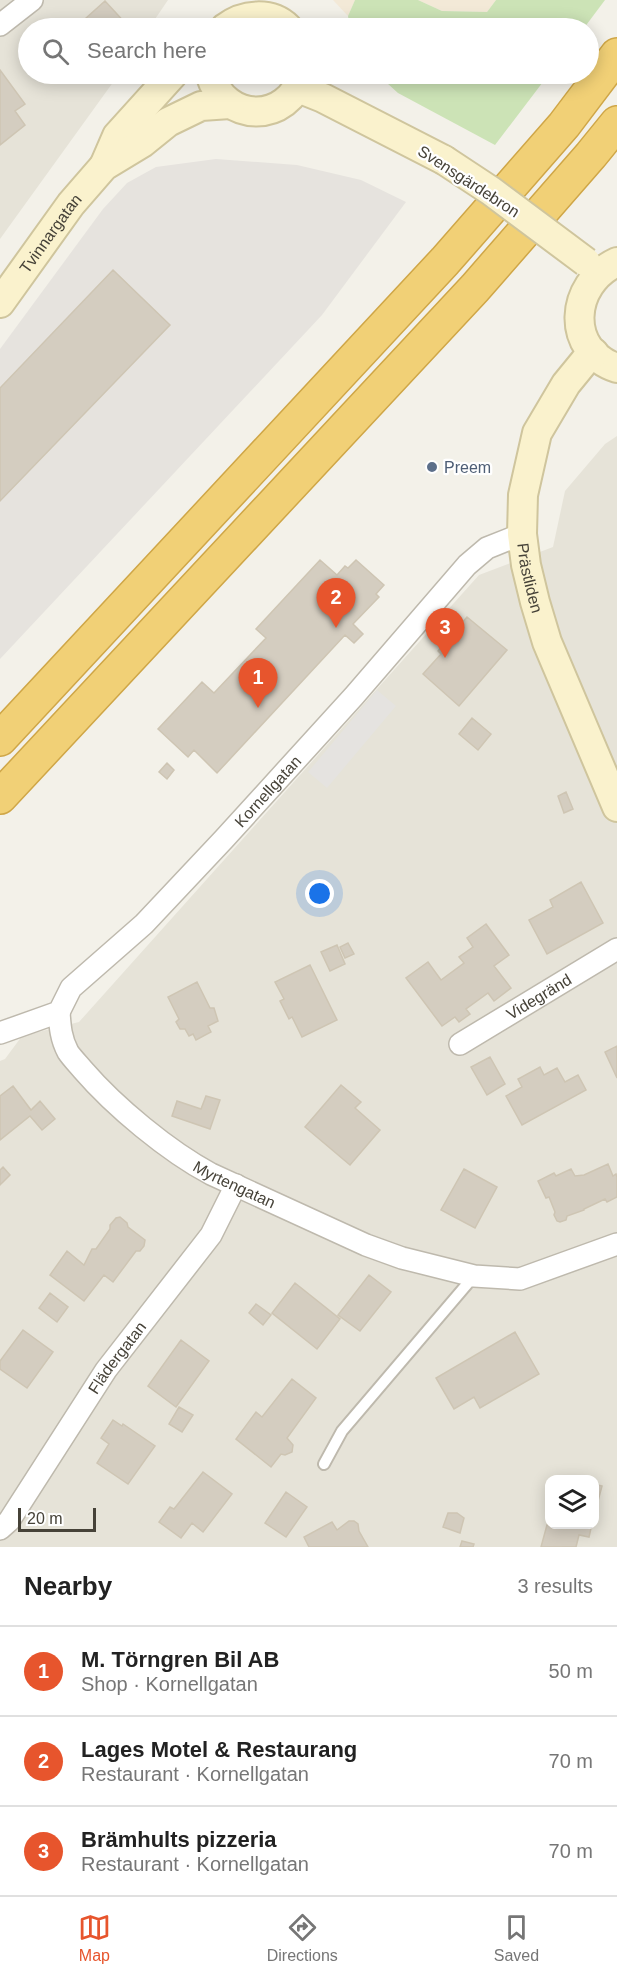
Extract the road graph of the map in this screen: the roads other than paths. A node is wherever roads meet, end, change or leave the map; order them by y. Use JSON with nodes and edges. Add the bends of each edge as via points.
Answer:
{"nodes":[{"id":1,"x":32,"y":0,"type":"edge"},
{"id":2,"x":258,"y":8,"type":"edge"},
{"id":3,"x":244,"y":18,"type":"edge"},
{"id":4,"x":272,"y":18,"type":"edge"},
{"id":5,"x":0,"y":25,"type":"edge"},
{"id":6,"x":617,"y":55,"type":"edge"},
{"id":7,"x":599,"y":79,"type":"edge"},
{"id":8,"x":164,"y":84,"type":"edge"},
{"id":9,"x":214,"y":84,"type":"edge"},
{"id":10,"x":298,"y":84,"type":"edge"},
{"id":11,"x":304,"y":84,"type":"edge"},
{"id":12,"x":595,"y":84,"type":"edge"},
{"id":13,"x":230,"y":104,"type":"junction"},
{"id":14,"x":617,"y":123,"type":"edge"},
{"id":15,"x":104,"y":166,"type":"junction"},
{"id":16,"x":600,"y":266,"type":"edge"},
{"id":17,"x":0,"y":303,"type":"edge"},
{"id":18,"x":606,"y":360,"type":"edge"},
{"id":19,"x":522,"y":534,"type":"junction"},
{"id":20,"x":0,"y":739,"type":"edge"},
{"id":21,"x":0,"y":797,"type":"edge"},
{"id":22,"x":617,"y":807,"type":"edge"},
{"id":23,"x":617,"y":949,"type":"edge"},
{"id":24,"x":59,"y":1012,"type":"junction"},
{"id":25,"x":0,"y":1033,"type":"edge"},
{"id":26,"x":460,"y":1044,"type":"dead end"},
{"id":27,"x":236,"y":1185,"type":"junction"},
{"id":28,"x":617,"y":1244,"type":"edge"},
{"id":29,"x":474,"y":1276,"type":"junction"},
{"id":30,"x":324,"y":1464,"type":"dead end"},
{"id":31,"x":0,"y":1529,"type":"edge"}],
"edges":[{"from":1,"to":5,"type":"street"},
{"from":2,"to":3,"type":"street"},
{"from":2,"to":4,"type":"street"},
{"from":6,"to":7,"type":"highway"},
{"from":8,"to":15,"type":"street","name":"Tvinnargatan","via":[[117,135]]},
{"from":9,"to":13,"type":"street"},
{"from":10,"to":13,"type":"street","name":"Tvinnargatan","via":[[288,100],[275,108],[259,112]]},
{"from":11,"to":16,"type":"street","name":"Svensgärdebron","bridge":true,"via":[[323,98],[444,160]]},
{"from":12,"to":20,"type":"highway","via":[[445,261]]},
{"from":13,"to":15,"type":"street","name":"Tvinnargatan","via":[[201,106],[168,122]]},
{"from":14,"to":21,"type":"highway","via":[[467,297]]},
{"from":15,"to":17,"type":"street","name":"Tvinnargatan","via":[[71,204]]},
{"from":16,"to":18,"type":"street","via":[[585,290],[579,312],[583,334]]},
{"from":18,"to":19,"type":"street","name":"Prästliden","via":[[584,362],[537,433],[523,495]]},
{"from":19,"to":22,"type":"street","name":"Prästliden","via":[[526,565],[547,642]]},
{"from":19,"to":24,"type":"street","name":"Kornellgatan","via":[[487,548],[467,565],[224,840],[144,924],[71,988]]},
{"from":23,"to":26,"type":"street","name":"Videgränd"},
{"from":24,"to":25,"type":"street"},
{"from":24,"to":27,"type":"street","name":"Myrtengatan","via":[[61,1036],[69,1053],[108,1096],[188,1162]]},
{"from":27,"to":29,"type":"street","name":"Myrtengatan","via":[[366,1245]]},
{"from":27,"to":31,"type":"street","name":"Flädergatan","via":[[211,1235],[106,1370],[9,1521]]},
{"from":28,"to":29,"type":"street","name":"Myrtengatan","via":[[520,1279]]},
{"from":29,"to":30,"type":"lane","via":[[342,1431]]}]}
